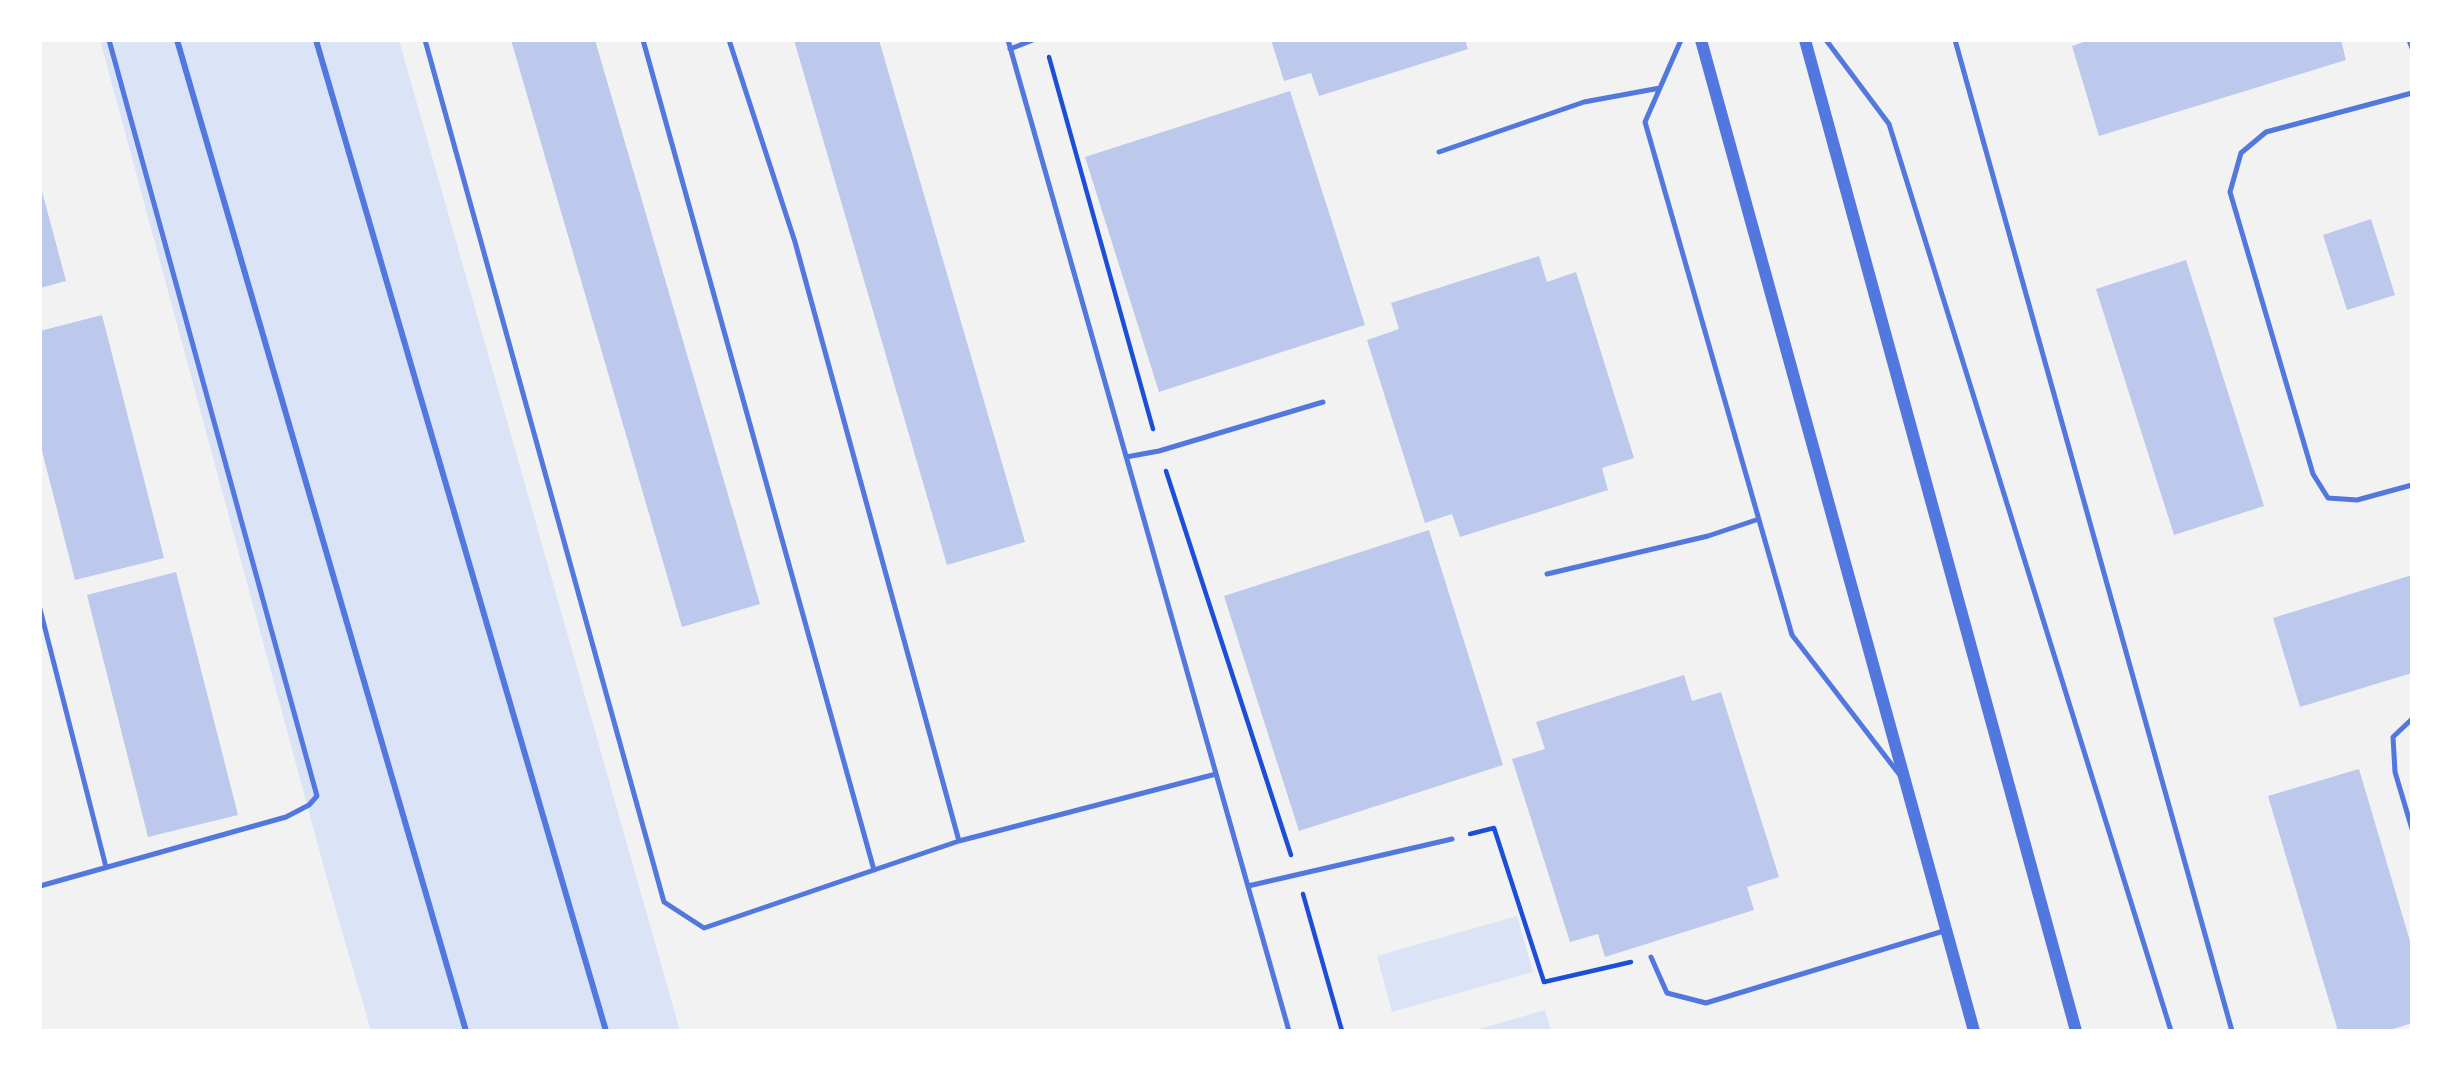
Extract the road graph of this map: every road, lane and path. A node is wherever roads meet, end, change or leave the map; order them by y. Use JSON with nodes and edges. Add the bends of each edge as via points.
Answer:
{"nodes":[{"id":1,"x":109,"y":40,"type":"edge"},
{"id":2,"x":177,"y":40,"type":"edge"},
{"id":3,"x":316,"y":40,"type":"edge"},
{"id":4,"x":425,"y":40,"type":"edge"},
{"id":5,"x":643,"y":40,"type":"edge"},
{"id":6,"x":729,"y":40,"type":"edge"},
{"id":7,"x":1008,"y":40,"type":"edge"},
{"id":8,"x":1033,"y":40,"type":"edge"},
{"id":9,"x":1681,"y":40,"type":"edge"},
{"id":10,"x":1702,"y":40,"type":"edge"},
{"id":11,"x":1805,"y":40,"type":"edge"},
{"id":12,"x":1826,"y":40,"type":"edge"},
{"id":13,"x":1955,"y":40,"type":"edge"},
{"id":14,"x":2410,"y":40,"type":"edge"},
{"id":15,"x":2412,"y":48,"type":"edge"},
{"id":16,"x":1010,"y":49,"type":"junction"},
{"id":17,"x":1048,"y":54,"type":"dead end"},
{"id":18,"x":1660,"y":88,"type":"junction"},
{"id":19,"x":2412,"y":93,"type":"edge"},
{"id":20,"x":1439,"y":152,"type":"dead end"},
{"id":21,"x":1323,"y":402,"type":"dead end"},
{"id":22,"x":1159,"y":451,"type":"junction"},
{"id":23,"x":1126,"y":457,"type":"junction"},
{"id":24,"x":2412,"y":485,"type":"edge"},
{"id":25,"x":1759,"y":519,"type":"junction"},
{"id":26,"x":1547,"y":574,"type":"dead end"},
{"id":27,"x":40,"y":609,"type":"edge"},
{"id":28,"x":2412,"y":719,"type":"edge"},
{"id":29,"x":1216,"y":774,"type":"junction"},
{"id":30,"x":1906,"y":783,"type":"junction"},
{"id":31,"x":2412,"y":829,"type":"edge"},
{"id":32,"x":1452,"y":839,"type":"joint"},
{"id":33,"x":960,"y":841,"type":"junction"},
{"id":34,"x":106,"y":867,"type":"junction"},
{"id":35,"x":874,"y":870,"type":"junction"},
{"id":36,"x":1297,"y":875,"type":"junction"},
{"id":37,"x":40,"y":886,"type":"edge"},
{"id":38,"x":1248,"y":886,"type":"junction"},
{"id":39,"x":1947,"y":930,"type":"junction"},
{"id":40,"x":1651,"y":957,"type":"joint"},
{"id":41,"x":467,"y":1031,"type":"edge"},
{"id":42,"x":606,"y":1031,"type":"edge"},
{"id":43,"x":1289,"y":1031,"type":"edge"},
{"id":44,"x":1342,"y":1031,"type":"edge"},
{"id":45,"x":1974,"y":1031,"type":"edge"},
{"id":46,"x":2076,"y":1031,"type":"edge"},
{"id":47,"x":2171,"y":1031,"type":"edge"},
{"id":48,"x":2232,"y":1031,"type":"edge"}],
"edges":[{"from":1,"to":34,"type":"lane","via":[[317,796],[286,817]]},
{"from":2,"to":41,"type":"street"},
{"from":3,"to":42,"type":"street"},
{"from":4,"to":35,"type":"lane","via":[[664,902],[704,928]]},
{"from":5,"to":35,"type":"lane"},
{"from":6,"to":33,"type":"lane","via":[[795,242]]},
{"from":7,"to":16,"type":"lane"},
{"from":8,"to":16,"type":"lane"},
{"from":9,"to":18,"type":"lane"},
{"from":10,"to":30,"type":"street"},
{"from":11,"to":46,"type":"street"},
{"from":12,"to":47,"type":"lane","via":[[1889,124]]},
{"from":13,"to":48,"type":"lane"},
{"from":14,"to":15,"type":"lane"},
{"from":16,"to":23,"type":"lane"},
{"from":17,"to":22,"type":"path"},
{"from":18,"to":20,"type":"lane","via":[[1584,102]]},
{"from":18,"to":25,"type":"lane","via":[[1645,122]]},
{"from":19,"to":24,"type":"lane","via":[[2266,132],[2241,153],[2230,192],[2313,474],[2328,498],[2357,500]]},
{"from":21,"to":22,"type":"lane"},
{"from":22,"to":23,"type":"lane"},
{"from":22,"to":36,"type":"path"},
{"from":23,"to":29,"type":"lane"},
{"from":25,"to":26,"type":"lane","via":[[1708,537]]},
{"from":25,"to":30,"type":"lane","via":[[1792,635]]},
{"from":27,"to":34,"type":"lane"},
{"from":28,"to":31,"type":"lane","via":[[2393,737],[2395,772]]},
{"from":29,"to":33,"type":"lane"},
{"from":29,"to":38,"type":"lane"},
{"from":30,"to":39,"type":"street"},
{"from":32,"to":36,"type":"lane"},
{"from":32,"to":40,"type":"path","via":[[1494,828],[1544,982]]},
{"from":33,"to":35,"type":"lane"},
{"from":34,"to":37,"type":"lane"},
{"from":36,"to":38,"type":"lane"},
{"from":36,"to":44,"type":"path"},
{"from":38,"to":43,"type":"lane"},
{"from":39,"to":40,"type":"lane","via":[[1706,1003],[1667,993]]},
{"from":39,"to":45,"type":"street"}]}
